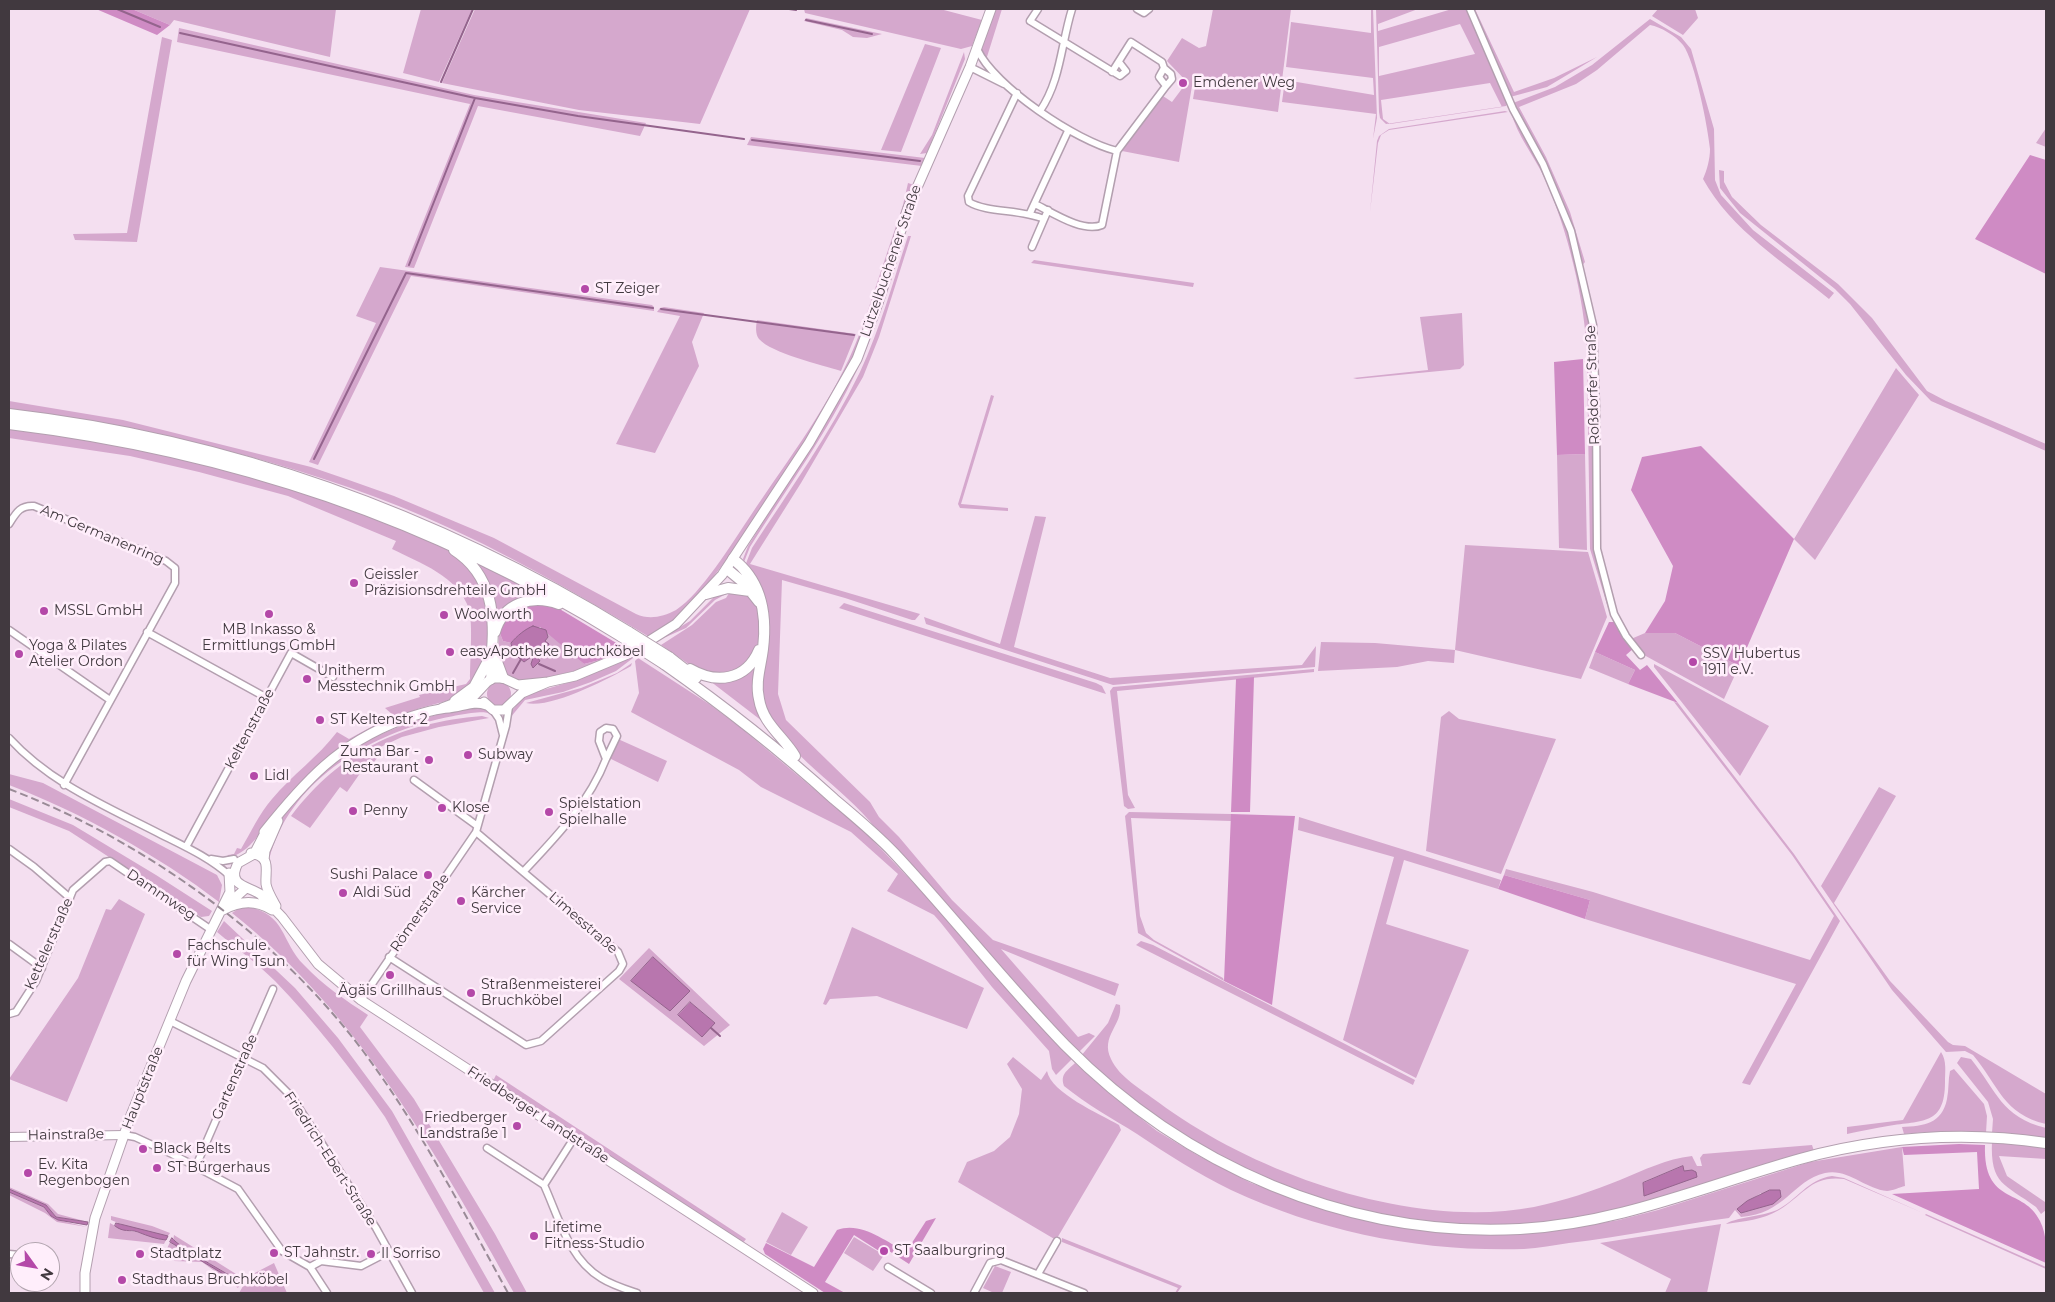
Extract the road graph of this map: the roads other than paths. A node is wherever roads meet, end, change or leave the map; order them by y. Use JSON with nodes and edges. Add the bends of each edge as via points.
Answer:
{"nodes":[{"id":1,"x":991,"y":9,"type":"edge"},
{"id":2,"x":1038,"y":9,"type":"edge"},
{"id":3,"x":1072,"y":9,"type":"edge"},
{"id":4,"x":1138,"y":9,"type":"edge"},
{"id":5,"x":1149,"y":9,"type":"edge"},
{"id":6,"x":1470,"y":9,"type":"edge"},
{"id":7,"x":1064,"y":42,"type":"junction"},
{"id":8,"x":977,"y":49,"type":"junction"},
{"id":9,"x":1119,"y":62,"type":"junction"},
{"id":10,"x":970,"y":66,"type":"junction"},
{"id":11,"x":1164,"y":68,"type":"junction"},
{"id":12,"x":1112,"y":72,"type":"junction"},
{"id":13,"x":1166,"y":86,"type":"junction"},
{"id":14,"x":1011,"y":87,"type":"junction"},
{"id":15,"x":1017,"y":92,"type":"junction"},
{"id":16,"x":1040,"y":111,"type":"junction"},
{"id":17,"x":1068,"y":131,"type":"junction"},
{"id":18,"x":1117,"y":150,"type":"junction"},
{"id":19,"x":1035,"y":204,"type":"junction"},
{"id":20,"x":1048,"y":210,"type":"junction"},
{"id":21,"x":1030,"y":213,"type":"junction"},
{"id":22,"x":1044,"y":219,"type":"junction"},
{"id":23,"x":1032,"y":247,"type":"dead end"},
{"id":24,"x":9,"y":414,"type":"edge"},
{"id":25,"x":9,"y":424,"type":"edge"},
{"id":26,"x":9,"y":524,"type":"edge"},
{"id":27,"x":436,"y":539,"type":"junction"},
{"id":28,"x":733,"y":559,"type":"junction"},
{"id":29,"x":727,"y":569,"type":"junction"},
{"id":30,"x":750,"y":591,"type":"junction"},
{"id":31,"x":706,"y":594,"type":"junction"},
{"id":32,"x":762,"y":608,"type":"junction"},
{"id":33,"x":579,"y":610,"type":"junction"},
{"id":34,"x":9,"y":630,"type":"edge"},
{"id":35,"x":147,"y":632,"type":"junction"},
{"id":36,"x":626,"y":634,"type":"junction"},
{"id":37,"x":764,"y":638,"type":"junction"},
{"id":38,"x":493,"y":646,"type":"junction"},
{"id":39,"x":1641,"y":655,"type":"dead end"},
{"id":40,"x":666,"y":661,"type":"junction"},
{"id":41,"x":334,"y":677,"type":"dead end"},
{"id":42,"x":490,"y":679,"type":"junction"},
{"id":43,"x":507,"y":680,"type":"junction"},
{"id":44,"x":548,"y":682,"type":"junction"},
{"id":45,"x":482,"y":689,"type":"junction"},
{"id":46,"x":267,"y":698,"type":"junction"},
{"id":47,"x":110,"y":700,"type":"junction"},
{"id":48,"x":454,"y":701,"type":"junction"},
{"id":49,"x":510,"y":705,"type":"junction"},
{"id":50,"x":490,"y":707,"type":"junction"},
{"id":51,"x":442,"y":708,"type":"junction"},
{"id":52,"x":503,"y":736,"type":"junction"},
{"id":53,"x":9,"y":738,"type":"edge"},
{"id":54,"x":795,"y":756,"type":"junction"},
{"id":55,"x":606,"y":759,"type":"dead end"},
{"id":56,"x":414,"y":780,"type":"dead end"},
{"id":57,"x":64,"y":784,"type":"junction"},
{"id":58,"x":290,"y":799,"type":"junction"},
{"id":59,"x":476,"y":829,"type":"junction"},
{"id":60,"x":877,"y":836,"type":"junction"},
{"id":61,"x":186,"y":847,"type":"junction"},
{"id":62,"x":9,"y":849,"type":"edge"},
{"id":63,"x":250,"y":853,"type":"junction"},
{"id":64,"x":205,"y":857,"type":"junction"},
{"id":65,"x":234,"y":859,"type":"junction"},
{"id":66,"x":264,"y":860,"type":"junction"},
{"id":67,"x":110,"y":862,"type":"joint"},
{"id":68,"x":524,"y":871,"type":"junction"},
{"id":69,"x":229,"y":875,"type":"junction"},
{"id":70,"x":266,"y":880,"type":"junction"},
{"id":71,"x":237,"y":882,"type":"junction"},
{"id":72,"x":249,"y":890,"type":"junction"},
{"id":73,"x":70,"y":898,"type":"junction"},
{"id":74,"x":222,"y":911,"type":"junction"},
{"id":75,"x":282,"y":917,"type":"junction"},
{"id":76,"x":210,"y":929,"type":"junction"},
{"id":77,"x":9,"y":944,"type":"edge"},
{"id":78,"x":389,"y":958,"type":"junction"},
{"id":79,"x":42,"y":968,"type":"junction"},
{"id":80,"x":273,"y":989,"type":"dead end"},
{"id":81,"x":360,"y":1000,"type":"junction"},
{"id":82,"x":12,"y":1013,"type":"edge"},
{"id":83,"x":170,"y":1021,"type":"junction"},
{"id":84,"x":243,"y":1058,"type":"junction"},
{"id":85,"x":124,"y":1135,"type":"junction"},
{"id":86,"x":9,"y":1137,"type":"edge"},
{"id":87,"x":574,"y":1138,"type":"junction"},
{"id":88,"x":2046,"y":1143,"type":"edge"},
{"id":89,"x":487,"y":1148,"type":"dead end"},
{"id":90,"x":196,"y":1166,"type":"junction"},
{"id":91,"x":544,"y":1185,"type":"junction"},
{"id":92,"x":1057,"y":1241,"type":"dead end"},
{"id":93,"x":388,"y":1252,"type":"junction"},
{"id":94,"x":310,"y":1267,"type":"junction"},
{"id":95,"x":888,"y":1267,"type":"dead end"},
{"id":96,"x":1038,"y":1274,"type":"junction"},
{"id":97,"x":86,"y":1289,"type":"edge"},
{"id":98,"x":327,"y":1293,"type":"edge"},
{"id":99,"x":412,"y":1293,"type":"edge"},
{"id":100,"x":637,"y":1293,"type":"edge"},
{"id":101,"x":813,"y":1293,"type":"edge"},
{"id":102,"x":932,"y":1293,"type":"edge"},
{"id":103,"x":974,"y":1293,"type":"edge"},
{"id":104,"x":1084,"y":1293,"type":"edge"}],
"edges":[{"from":1,"to":8,"type":"main road","name":"Lützelbuchener Straße"},
{"from":2,"to":7,"type":"street","via":[[1030,21]]},
{"from":3,"to":7,"type":"street"},
{"from":4,"to":5,"type":"street","via":[[1144,13]]},
{"from":6,"to":39,"type":"street","name":"Roßdorfer Straße","via":[[1571,231],[1593,325],[1597,549],[1614,614]]},
{"from":7,"to":12,"type":"street"},
{"from":7,"to":16,"type":"street","via":[[1053,89]]},
{"from":8,"to":10,"type":"main road","name":"Lützelbuchener Straße"},
{"from":8,"to":14,"type":"street","via":[[981,59]]},
{"from":9,"to":11,"type":"street","via":[[1131,42],[1162,62]]},
{"from":9,"to":12,"type":"street"},
{"from":9,"to":12,"type":"street","via":[[1125,68],[1124,74],[1120,76]]},
{"from":10,"to":14,"type":"street"},
{"from":10,"to":28,"type":"main road","name":"Lützelbuchener Straße","via":[[908,208],[857,359],[814,435]]},
{"from":11,"to":13,"type":"street","via":[[1159,77]]},
{"from":11,"to":13,"type":"street","via":[[1172,79]]},
{"from":13,"to":18,"type":"street"},
{"from":14,"to":15,"type":"street"},
{"from":15,"to":16,"type":"street"},
{"from":15,"to":21,"type":"street","via":[[968,196],[974,205]]},
{"from":16,"to":17,"type":"street"},
{"from":17,"to":18,"type":"street"},
{"from":17,"to":19,"type":"street"},
{"from":18,"to":20,"type":"street","via":[[1102,224],[1098,227],[1078,224]]},
{"from":19,"to":20,"type":"street"},
{"from":19,"to":21,"type":"street"},
{"from":20,"to":22,"type":"street"},
{"from":21,"to":22,"type":"street"},
{"from":22,"to":23,"type":"street"},
{"from":24,"to":36,"type":"highway","via":[[152,437],[312,480],[401,513],[485,551],[559,590]]},
{"from":25,"to":27,"type":"highway","via":[[117,440],[221,463],[289,482]]},
{"from":26,"to":35,"type":"street","name":"Am Germanenring","via":[[19,509],[26,505],[34,506],[168,562],[175,568],[175,583]]},
{"from":27,"to":33,"type":"highway","via":[[485,560]]},
{"from":27,"to":38,"type":"highway","via":[[468,560],[482,577],[491,603]]},
{"from":28,"to":29,"type":"main road","name":"Lützelbuchener Straße"},
{"from":28,"to":32,"type":"highway","via":[[755,583]]},
{"from":29,"to":30,"type":"highway"},
{"from":29,"to":31,"type":"main road","name":"Lützelbuchener Straße"},
{"from":30,"to":31,"type":"highway","via":[[728,588]]},
{"from":30,"to":32,"type":"highway"},
{"from":31,"to":44,"type":"main road","name":"Lützelbuchener Straße","via":[[676,624],[630,653],[575,676]]},
{"from":32,"to":37,"type":"highway"},
{"from":33,"to":36,"type":"highway"},
{"from":33,"to":38,"type":"highway","via":[[545,600],[521,602],[500,619]]},
{"from":34,"to":47,"type":"street"},
{"from":35,"to":46,"type":"street"},
{"from":35,"to":47,"type":"street","name":"Am Germanenring"},
{"from":36,"to":40,"type":"highway","bridge":true},
{"from":37,"to":40,"type":"highway","via":[[748,667],[724,678],[704,676]]},
{"from":37,"to":54,"type":"highway","via":[[758,679],[759,702],[770,726]]},
{"from":38,"to":42,"type":"highway"},
{"from":38,"to":43,"type":"highway"},
{"from":38,"to":48,"type":"highway","via":[[477,682]]},
{"from":40,"to":54,"type":"highway"},
{"from":40,"to":60,"type":"highway","via":[[769,742]]},
{"from":41,"to":46,"type":"street","name":"Keltenstraße","via":[[291,653]]},
{"from":42,"to":43,"type":"main road"},
{"from":42,"to":45,"type":"main road"},
{"from":43,"to":44,"type":"main road","via":[[518,685]]},
{"from":43,"to":49,"type":"main road","via":[[515,692]]},
{"from":44,"to":49,"type":"main road","via":[[522,693]]},
{"from":45,"to":48,"type":"main road","via":[[474,696]]},
{"from":45,"to":50,"type":"main road","via":[[483,700]]},
{"from":46,"to":61,"type":"street","name":"Keltenstraße"},
{"from":47,"to":57,"type":"street","name":"Am Germanenring"},
{"from":48,"to":51,"type":"main road"},
{"from":49,"to":50,"type":"main road","via":[[504,710]]},
{"from":49,"to":52,"type":"street","name":"Römerstraße"},
{"from":50,"to":51,"type":"main road","via":[[478,703]]},
{"from":50,"to":52,"type":"street","via":[[499,719]]},
{"from":51,"to":58,"type":"main road","via":[[396,722],[363,738],[332,758]]},
{"from":52,"to":59,"type":"street","name":"Römerstraße"},
{"from":53,"to":57,"type":"street","name":"Friedberger Landstraße","via":[[37,766]]},
{"from":54,"to":60,"type":"highway","via":[[863,818]]},
{"from":55,"to":68,"type":"street","via":[[570,820]]},
{"from":56,"to":59,"type":"street"},
{"from":57,"to":61,"type":"street","name":"Friedberger Landstraße"},
{"from":58,"to":63,"type":"main road"},
{"from":58,"to":66,"type":"main road","via":[[273,831]]},
{"from":59,"to":68,"type":"street","name":"Limesstraße"},
{"from":59,"to":78,"type":"street","name":"Römerstraße"},
{"from":60,"to":88,"type":"highway","via":[[1065,1045],[1131,1104],[1225,1165],[1282,1191],[1335,1208],[1437,1227],[1507,1229],[1546,1226],[1634,1211],[1803,1158],[1864,1145],[1957,1136]]},
{"from":61,"to":64,"type":"street","name":"Friedberger Landstraße"},
{"from":62,"to":73,"type":"street"},
{"from":63,"to":65,"type":"main road","name":"Friedberger Landstraße"},
{"from":63,"to":66,"type":"main road"},
{"from":63,"to":71,"type":"main road","via":[[235,870]]},
{"from":64,"to":65,"type":"street","name":"Friedberger Landstraße","via":[[216,861]]},
{"from":64,"to":69,"type":"street","name":"Friedberger Landstraße"},
{"from":65,"to":69,"type":"main road"},
{"from":66,"to":70,"type":"main road","name":"Friedberger Landstraße","via":[[268,870]]},
{"from":67,"to":73,"type":"street","name":"Kettelerstraße","via":[[105,862],[73,890]]},
{"from":67,"to":76,"type":"street","name":"Dammweg"},
{"from":68,"to":78,"type":"street","name":"Limesstraße","via":[[618,952],[623,964],[614,976],[541,1041],[526,1045],[518,1042]]},
{"from":69,"to":71,"type":"street","name":"Friedberger Landstraße"},
{"from":69,"to":74,"type":"main road","name":"Hauptstraße","via":[[230,892]]},
{"from":70,"to":72,"type":"main road","via":[[262,886]]},
{"from":70,"to":75,"type":"main road","name":"Friedberger Landstraße","via":[[269,894]]},
{"from":71,"to":72,"type":"main road","name":"Friedberger Landstraße"},
{"from":72,"to":74,"type":"main road","name":"Hauptstraße","via":[[235,896]]},
{"from":72,"to":75,"type":"main road","name":"Friedberger Landstraße","via":[[260,894]]},
{"from":73,"to":79,"type":"street","name":"Kettelerstraße"},
{"from":74,"to":75,"type":"main road","via":[[240,902],[251,902],[263,905]]},
{"from":74,"to":76,"type":"main road","name":"Hauptstraße"},
{"from":75,"to":81,"type":"main road","name":"Friedberger Landstraße","via":[[325,971]]},
{"from":76,"to":83,"type":"main road","name":"Hauptstraße"},
{"from":77,"to":79,"type":"street"},
{"from":78,"to":81,"type":"street","name":"Römerstraße"},
{"from":79,"to":82,"type":"street","name":"Kettelerstraße"},
{"from":80,"to":84,"type":"street","name":"Gartenstraße"},
{"from":81,"to":87,"type":"main road","name":"Friedberger Landstraße"},
{"from":83,"to":84,"type":"street","name":"Friedrich-Ebert-Straße"},
{"from":83,"to":85,"type":"main road","name":"Hauptstraße"},
{"from":84,"to":90,"type":"street","name":"Gartenstraße"},
{"from":84,"to":93,"type":"street","name":"Friedrich-Ebert-Straße","via":[[263,1068],[292,1097]]},
{"from":85,"to":86,"type":"street","name":"Hainstraße"},
{"from":85,"to":90,"type":"street","via":[[138,1138]]},
{"from":85,"to":97,"type":"main road","name":"Hauptstraße","via":[[94,1223]]},
{"from":87,"to":91,"type":"street"},
{"from":87,"to":101,"type":"main road","name":"Friedberger Landstraße"},
{"from":89,"to":91,"type":"street"},
{"from":90,"to":94,"type":"street","via":[[238,1189],[282,1251]]},
{"from":91,"to":100,"type":"street","via":[[574,1252],[602,1279]]},
{"from":92,"to":96,"type":"street"},
{"from":93,"to":94,"type":"street","via":[[361,1266],[321,1261]]},
{"from":93,"to":99,"type":"street","name":"Friedrich-Ebert-Straße"},
{"from":94,"to":98,"type":"street"},
{"from":95,"to":102,"type":"street"},
{"from":96,"to":103,"type":"street","via":[[996,1260],[990,1263]]},
{"from":96,"to":104,"type":"street"}]}
